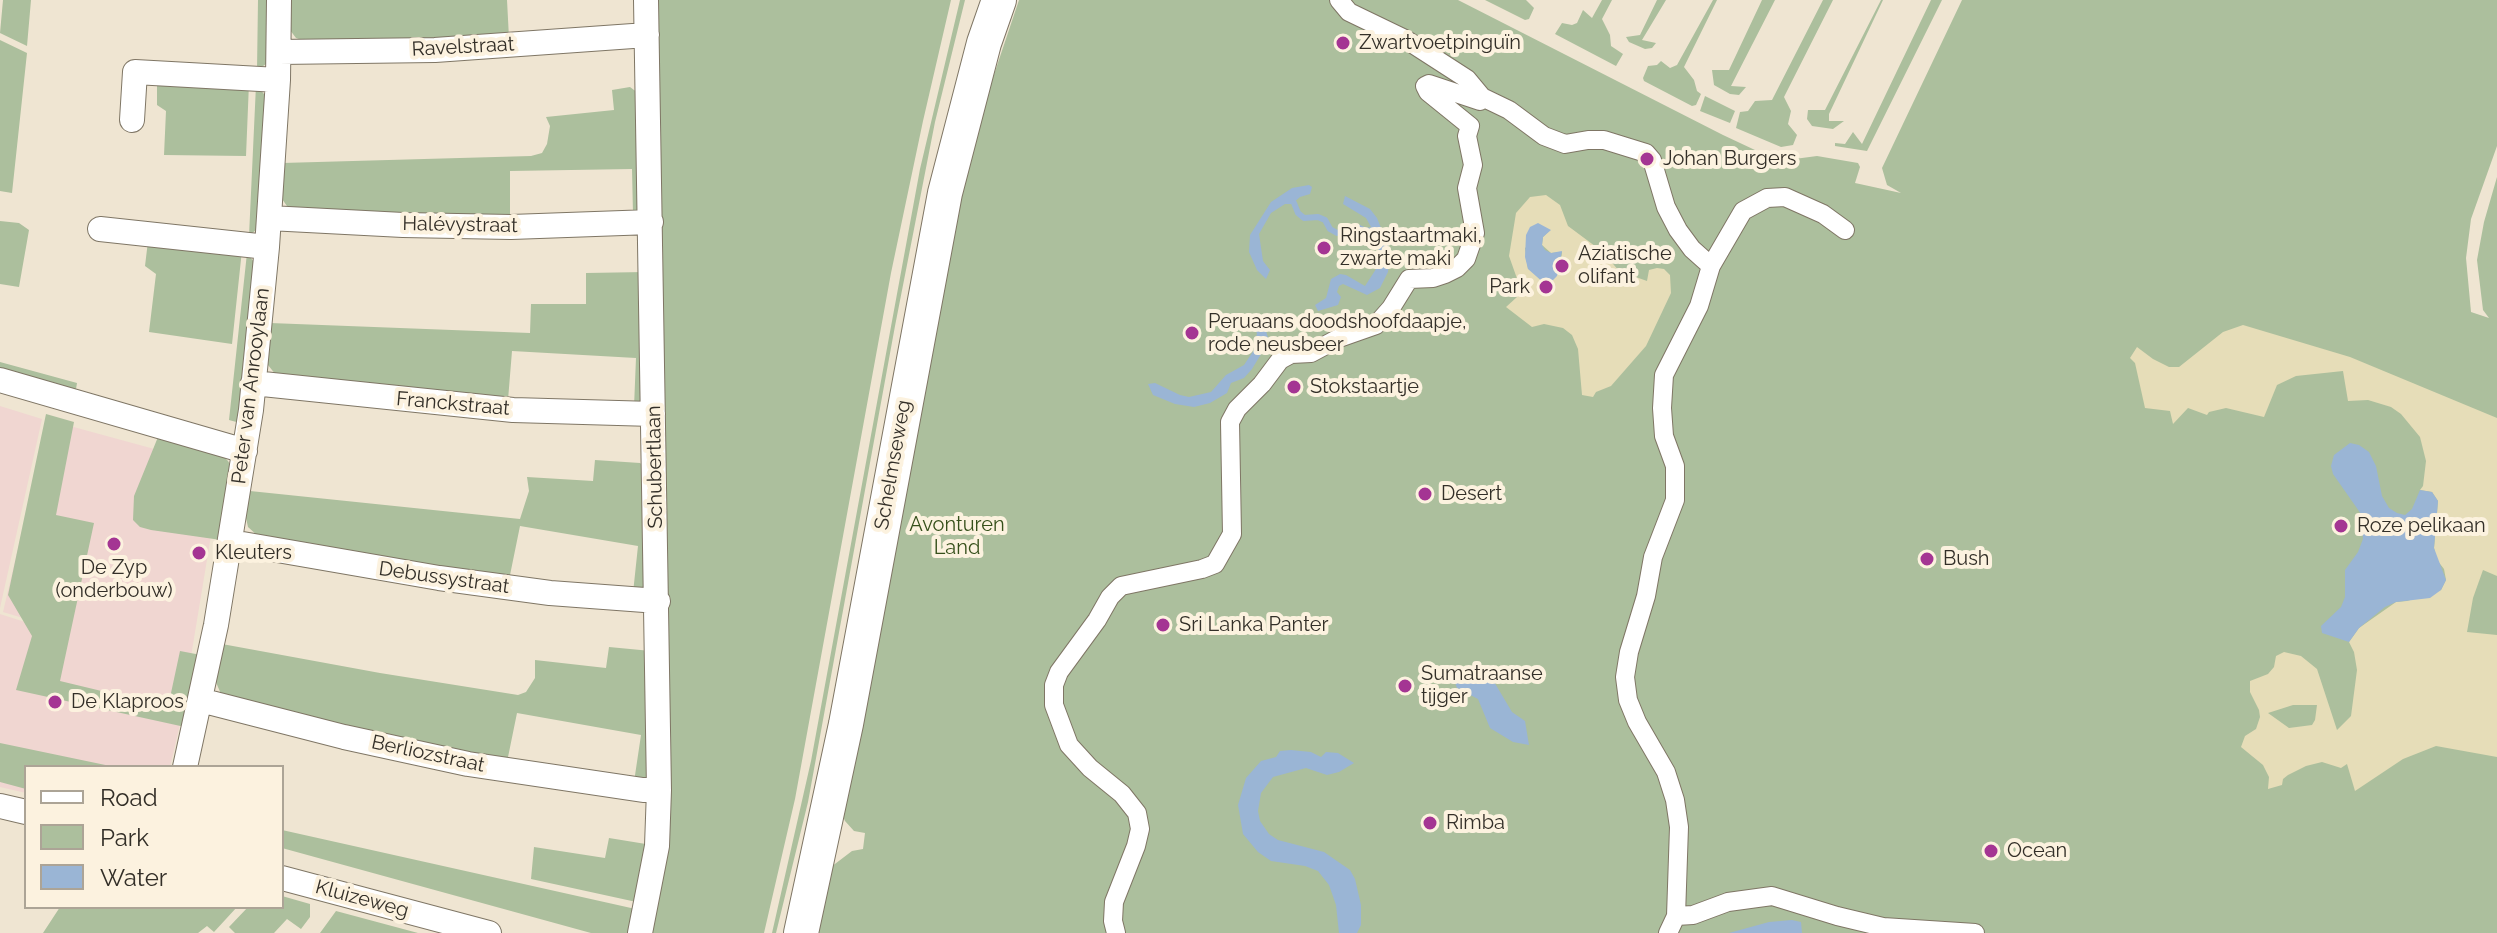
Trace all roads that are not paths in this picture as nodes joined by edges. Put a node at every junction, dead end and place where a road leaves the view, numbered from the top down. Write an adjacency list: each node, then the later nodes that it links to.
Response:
1 (279, 0): 6 (street, Peter van Anrooylaan)
2 (646, 0): 5 (street, Schubertlaan)
3 (999, 0): 31 (main road, Schelmseweg)
4 (1339, 0): 8 (street)
5 (647, 35): 6 (street, Ravelstraat); 11 (street, Schubertlaan)
6 (279, 52): 7 (street, Peter van Anrooylaan)
7 (278, 80): 9 (street); 10 (street, Peter van Anrooylaan)
8 (1482, 97): 15 (street); 32 (street)
9 (132, 120)
10 (269, 218): 11 (street, Halévystraat); 14 (street, Peter van Anrooylaan)
11 (651, 222): 18 (street, Schubertlaan)
12 (100, 229): 14 (street)
13 (1845, 230): 15 (street)
14 (267, 247): 17 (street, Peter van Anrooylaan)
15 (1711, 266): 28 (street)
16 (0, 380): 19 (street)
17 (253, 383): 18 (street, Franckstraat); 19 (street, Peter van Anrooylaan)
18 (653, 414): 21 (street, Schubertlaan)
19 (245, 451): 20 (street, Peter van Anrooylaan)
20 (231, 542): 21 (street, Debussystraat); 22 (street, Peter van Anrooylaan)
21 (658, 601): 24 (street, Schubertlaan)
22 (200, 700): 23 (street, Peter van Anrooylaan); 24 (street, Berliozstraat)
23 (185, 765)
24 (659, 790): 30 (street, Schubertlaan)
25 (0, 806): 26 (street)
26 (24, 812)
27 (284, 879): 29 (street, Kluizeweg)
28 (1672, 925): 33 (street)
29 (489, 933)
30 (640, 933)
31 (801, 933)
32 (1116, 933)
33 (1975, 933)

